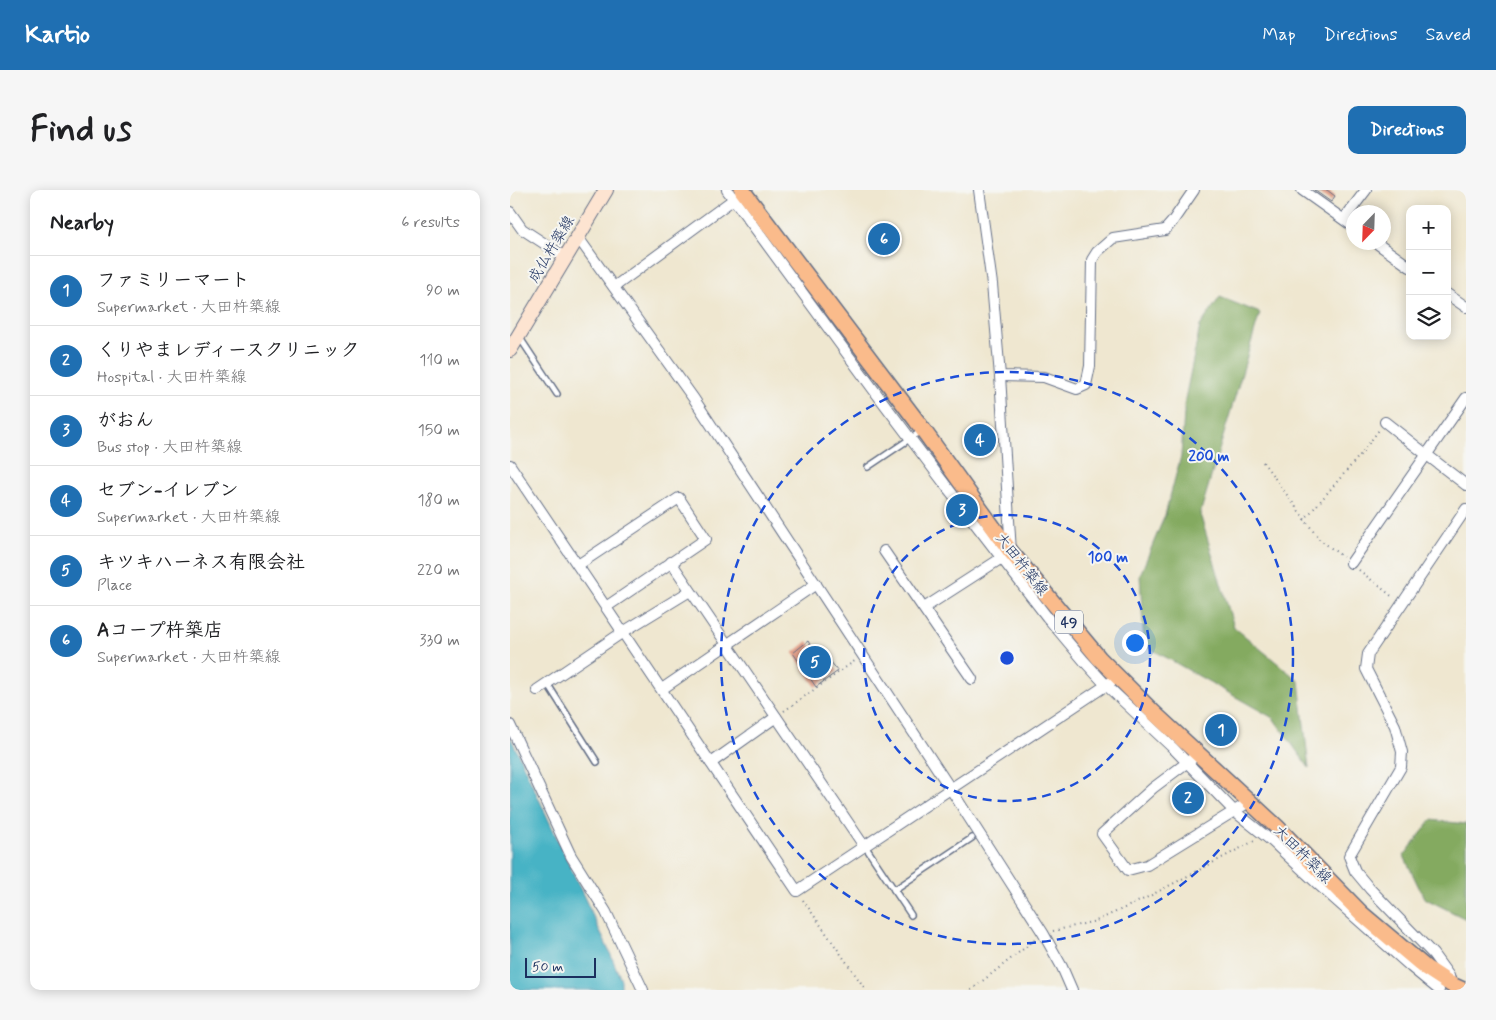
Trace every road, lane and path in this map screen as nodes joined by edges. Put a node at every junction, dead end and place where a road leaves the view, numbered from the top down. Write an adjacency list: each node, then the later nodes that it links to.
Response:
1 (606, 190): 10 (main road, 成仏杵築線)
2 (727, 190): 7 (street)
3 (979, 190): 19 (street)
4 (1194, 190): 19 (street)
5 (1302, 190): 9 (street)
6 (1366, 190): 9 (street)
7 (740, 194): 14 (street); 23 (main road, 大田杵築線 / 49)
8 (511, 215): 12 (street)
9 (1344, 220)
10 (577, 236): 12 (main road, 成仏杵築線); 14 (street)
11 (1386, 250): 13 (street)
12 (565, 257): 17 (main road, 成仏杵築線)
13 (1406, 264)
14 (614, 287): 36 (street)
15 (1448, 295): 16 (street)
16 (1466, 307)
17 (518, 336): 18 (main road, 成仏杵築線); 20 (lane)
18 (510, 350)
19 (1000, 376): 32 (street)
20 (557, 394)
21 (1466, 398): 24 (street)
22 (1385, 422): 24 (street); 30 (path)
23 (917, 434): 27 (lane); 32 (main road, 大田杵築線 / 49)
24 (1427, 456): 28 (street); 34 (street)
25 (1263, 462): 30 (path)
26 (510, 466): 35 (street)
27 (868, 467)
28 (1466, 484)
29 (1466, 510): 38 (street)
30 (1304, 520): 34 (path)
31 (884, 551): 40 (street)
32 (1006, 554): 40 (street); 45 (main road, 大田杵築線 / 49)
33 (671, 562): 35 (street); 37 (street); 39 (street)
34 (1351, 563): 38 (path)
35 (578, 565): 39 (street)
36 (816, 584): 42 (street); 43 (street)
37 (690, 591): 41 (street); 42 (street)
38 (1401, 605): 64 (street)
39 (606, 607): 41 (street)
40 (924, 608): 44 (street)
41 (623, 632): 46 (street); 47 (street)
42 (727, 644): 47 (street); 49 (street)
43 (863, 655): 49 (path); 54 (street)
44 (972, 679)
45 (1112, 681): 51 (main road, 大田杵築線 / 49); 54 (street)
46 (547, 683): 48 (street); 52 (lane)
47 (662, 689): 53 (street)
48 (537, 690)
49 (776, 717): 53 (street); 59 (street)
50 (510, 725): 65 (street)
51 (1193, 758): 55 (main road, 大田杵築線 / 49); 56 (street); 56 (street)
52 (597, 762)
53 (711, 763): 61 (street)
54 (950, 788): 59 (street); 63 (street)
55 (1249, 802): 56 (street); 64 (main road, 大田杵築線 / 49)
56 (1234, 811): 57 (street)
57 (1265, 835): 63 (path); 64 (street)
58 (972, 838): 60 (lane)
59 (864, 846): 60 (lane); 61 (street)
60 (894, 890): 62 (lane)
61 (797, 891): 66 (path)
62 (911, 915)
63 (1043, 933): 67 (path); 68 (street)
64 (1451, 988)
65 (643, 990)
66 (866, 990)
67 (971, 990)
68 (1072, 990)

